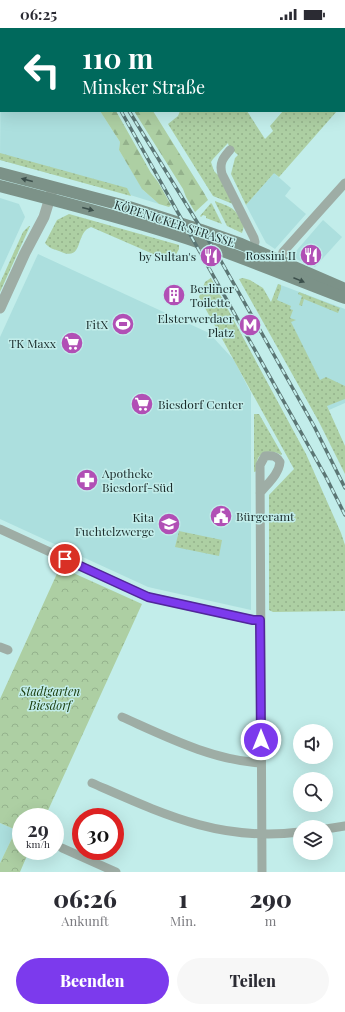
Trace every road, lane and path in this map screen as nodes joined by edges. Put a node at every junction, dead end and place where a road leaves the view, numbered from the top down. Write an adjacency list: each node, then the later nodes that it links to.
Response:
1 (230, 150): 7 (street)
2 (0, 172): 5 (main road, KÖPENICKER STRASSE, one-way to 2)
3 (345, 183): 8 (street)
4 (0, 186): 6 (main road, KÖPENICKER STRASSE)
5 (53, 186): 6 (street); 7 (main road, KÖPENICKER STRASSE)
6 (50, 199): 7 (main road, KÖPENICKER STRASSE, one-way to 7); 11 (street)
7 (250, 254): 8 (main road, KÖPENICKER STRASSE)
8 (278, 266): 9 (main road, KÖPENICKER STRASSE); 10 (main road, KÖPENICKER STRASSE, one-way to 10)
9 (345, 289)
10 (345, 298)
11 (0, 308)
12 (260, 492): 14 (street)
13 (0, 529): 14 (street)
14 (260, 620): 16 (street)
15 (122, 717): 16 (street)
16 (261, 763): 21 (street)
17 (92, 783): 21 (street)
18 (345, 826): 19 (street)
19 (333, 828)
20 (293, 832): 21 (street)
21 (262, 834): 24 (street)
22 (64, 849): 23 (street)
23 (116, 872)
24 (262, 872)

